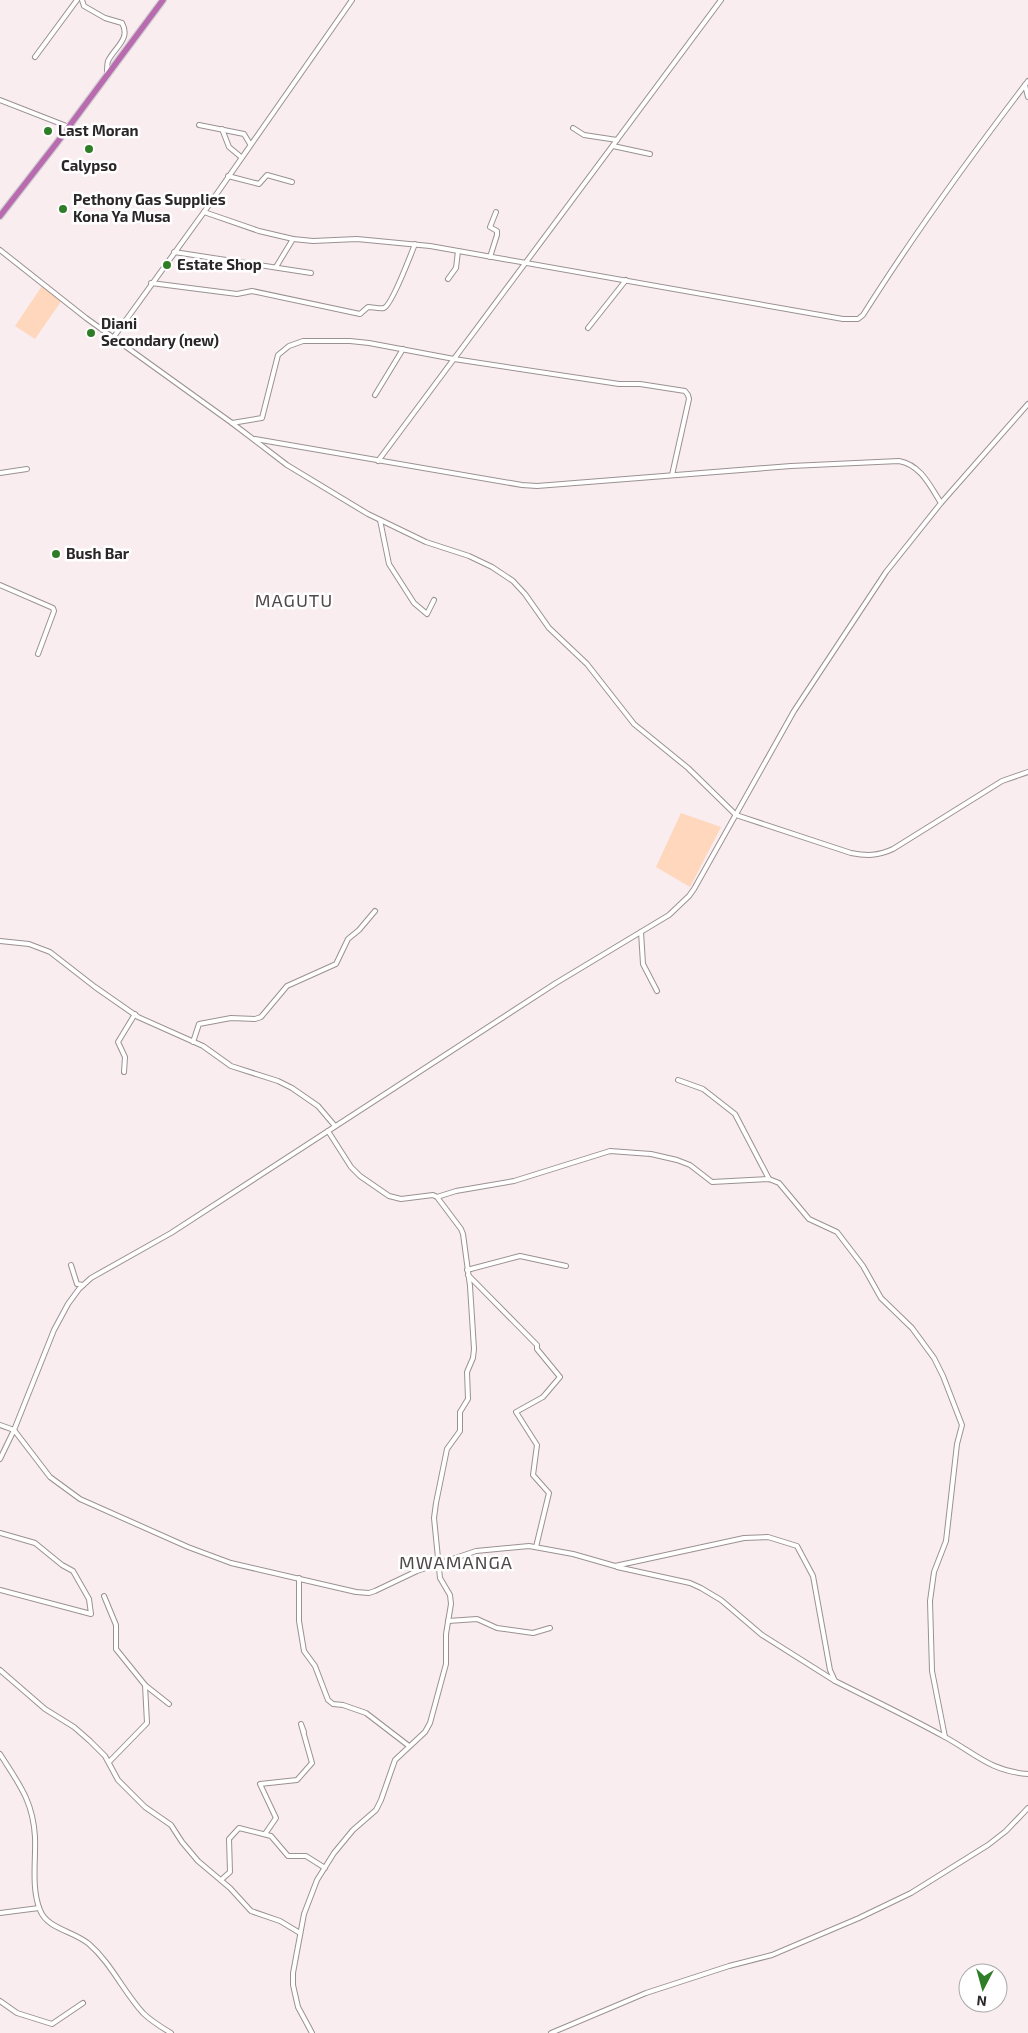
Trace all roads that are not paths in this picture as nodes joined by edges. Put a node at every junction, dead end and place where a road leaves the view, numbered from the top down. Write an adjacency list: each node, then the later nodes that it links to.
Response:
1 (77, 0): 6 (street)
2 (82, 0): 7 (street)
3 (163, 0): 7 (highway)
4 (352, 0): 17 (street)
5 (721, 0): 16 (street)
6 (35, 57)
7 (107, 75): 13 (highway)
8 (1028, 81): 9 (street)
9 (1024, 86): 10 (street); 36 (street)
10 (1028, 97)
11 (0, 100): 13 (street)
12 (199, 125): 15 (street)
13 (69, 127): 25 (highway)
14 (573, 128): 16 (street)
15 (222, 129): 17 (street); 20 (street)
16 (617, 140): 18 (street)
17 (250, 144): 20 (street)
18 (613, 146): 19 (street); 32 (street)
19 (650, 154)
20 (241, 157): 21 (street)
21 (228, 176): 22 (street); 23 (street)
22 (292, 182)
23 (204, 212): 26 (street); 30 (street)
24 (496, 212): 31 (street)
25 (0, 216)
26 (293, 239): 27 (street); 33 (street)
27 (415, 244): 29 (street); 37 (street)
28 (0, 250): 39 (street)
29 (458, 251): 31 (street); 35 (street)
30 (174, 252): 33 (street); 37 (street)
31 (490, 257): 32 (street)
32 (526, 262): 36 (street); 41 (street)
33 (276, 267): 34 (street)
34 (312, 273)
35 (448, 279)
36 (626, 280): 38 (street)
37 (152, 283): 39 (street)
38 (588, 328)
39 (113, 338): 44 (street)
40 (403, 349): 41 (street); 42 (street); 44 (street)
41 (454, 359): 46 (street); 49 (street)
42 (375, 395)
43 (1028, 404): 50 (street)
44 (232, 422): 45 (street)
45 (252, 438): 46 (street); 51 (street)
46 (378, 461): 49 (street)
47 (27, 469): 48 (street)
48 (0, 473)
49 (672, 475): 50 (street)
50 (941, 503): 56 (street)
51 (380, 520): 53 (street); 56 (street)
52 (0, 584): 54 (street)
53 (434, 600)
54 (38, 654)
55 (1028, 772): 56 (street)
56 (736, 815): 58 (street)
57 (375, 911): 62 (street)
58 (641, 932): 60 (street); 65 (street)
59 (0, 941): 61 (street)
60 (657, 991)
61 (134, 1014): 62 (street); 63 (street)
62 (193, 1042): 65 (street)
63 (124, 1072)
64 (678, 1080): 67 (street)
65 (335, 1126): 66 (street)
66 (328, 1131): 68 (street); 72 (street)
67 (769, 1179): 68 (street); 90 (street)
68 (437, 1197): 71 (street)
69 (71, 1265): 72 (street)
70 (566, 1266): 71 (street)
71 (468, 1272): 77 (street); 78 (street)
72 (84, 1285): 74 (street)
73 (0, 1425): 74 (street)
74 (14, 1430): 75 (street); 80 (street)
75 (0, 1459)
76 (0, 1533): 81 (street)
77 (536, 1547): 78 (street); 79 (street)
78 (439, 1564): 80 (street); 83 (street)
79 (615, 1566): 86 (street); 86 (street)
80 (299, 1578): 91 (street)
81 (0, 1590)
82 (104, 1596): 87 (street)
83 (448, 1621): 84 (street); 91 (street)
84 (550, 1628)
85 (0, 1670): 93 (street)
86 (835, 1681): 90 (street)
87 (145, 1685): 88 (street); 93 (street)
88 (169, 1704)
89 (304, 1732): 96 (street)
90 (946, 1737): 94 (street)
91 (409, 1746): 97 (street)
92 (0, 1754): 99 (street)
93 (109, 1762): 98 (street)
94 (1028, 1774)
95 (1028, 1808): 106 (street)
96 (265, 1834): 97 (street); 98 (street)
97 (325, 1868): 101 (street)
98 (220, 1880): 101 (street)
99 (39, 1908): 100 (street); 104 (street)
100 (0, 1913)
101 (300, 1933): 105 (street)
102 (0, 2001): 103 (street)
103 (83, 2003)
104 (171, 2033)
105 (312, 2033)
106 (551, 2033)

